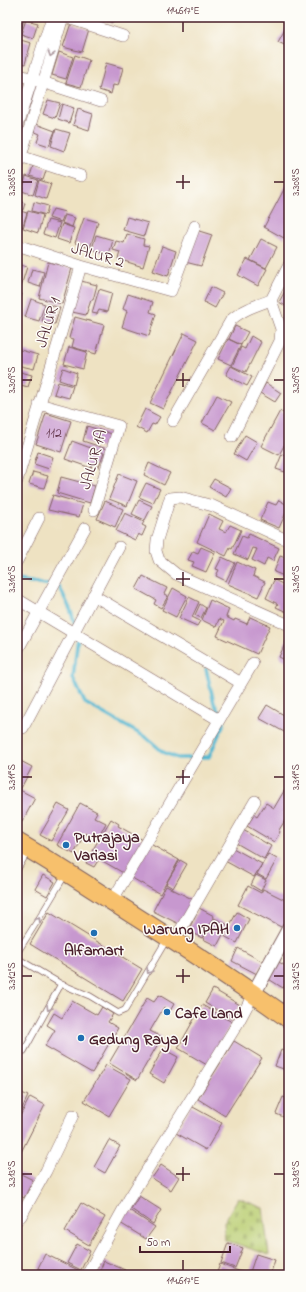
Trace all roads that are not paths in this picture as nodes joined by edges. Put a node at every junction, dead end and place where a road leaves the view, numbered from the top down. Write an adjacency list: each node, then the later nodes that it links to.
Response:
1 (52, 17): 5 (street)
2 (64, 17): 3 (street); 5 (street, one-way to 5)
3 (123, 36)
4 (17, 74): 5 (street)
5 (37, 81): 6 (street); 7 (street); 8 (street)
6 (101, 101)
7 (17, 126)
8 (19, 156): 9 (street); 10 (street)
9 (17, 169)
10 (81, 176)
11 (195, 226): 14 (street, JALUR 2)
12 (17, 246): 14 (street, JALUR 2)
13 (289, 265): 15 (street)
14 (81, 266): 16 (street, JALUR 1)
15 (271, 300): 17 (street); 18 (street)
16 (39, 404): 19 (street, JALUR 1); 20 (street, JALUR 1A)
17 (173, 421)
18 (232, 437)
19 (17, 480)
20 (94, 510)
21 (39, 518): 25 (street)
22 (85, 528): 28 (street)
23 (289, 541): 29 (street)
24 (119, 547): 26 (street)
25 (17, 561)
26 (93, 595): 30 (street); 33 (street)
27 (17, 598): 28 (street)
28 (39, 611): 30 (street); 31 (street)
29 (289, 625)
30 (74, 632): 34 (street); 35 (street)
31 (17, 651)
32 (253, 662): 33 (street)
33 (241, 683): 34 (street)
34 (219, 720): 40 (street)
35 (23, 728)
36 (255, 801): 42 (street)
37 (23, 846): 38 (lane); 39 (main road)
38 (17, 870)
39 (67, 872): 40 (main road); 43 (lane, one-way to 39)
40 (112, 901): 42 (main road)
41 (289, 929): 46 (street)
42 (171, 939): 45 (lane, one-way to 45); 46 (main road)
43 (17, 953)
44 (17, 958): 45 (lane)
45 (61, 984): 48 (lane, one-way to 48)
46 (254, 993): 47 (main road); 51 (street)
47 (289, 1019)
48 (17, 1048)
49 (72, 1115): 50 (street)
50 (17, 1220)
51 (87, 1275)

